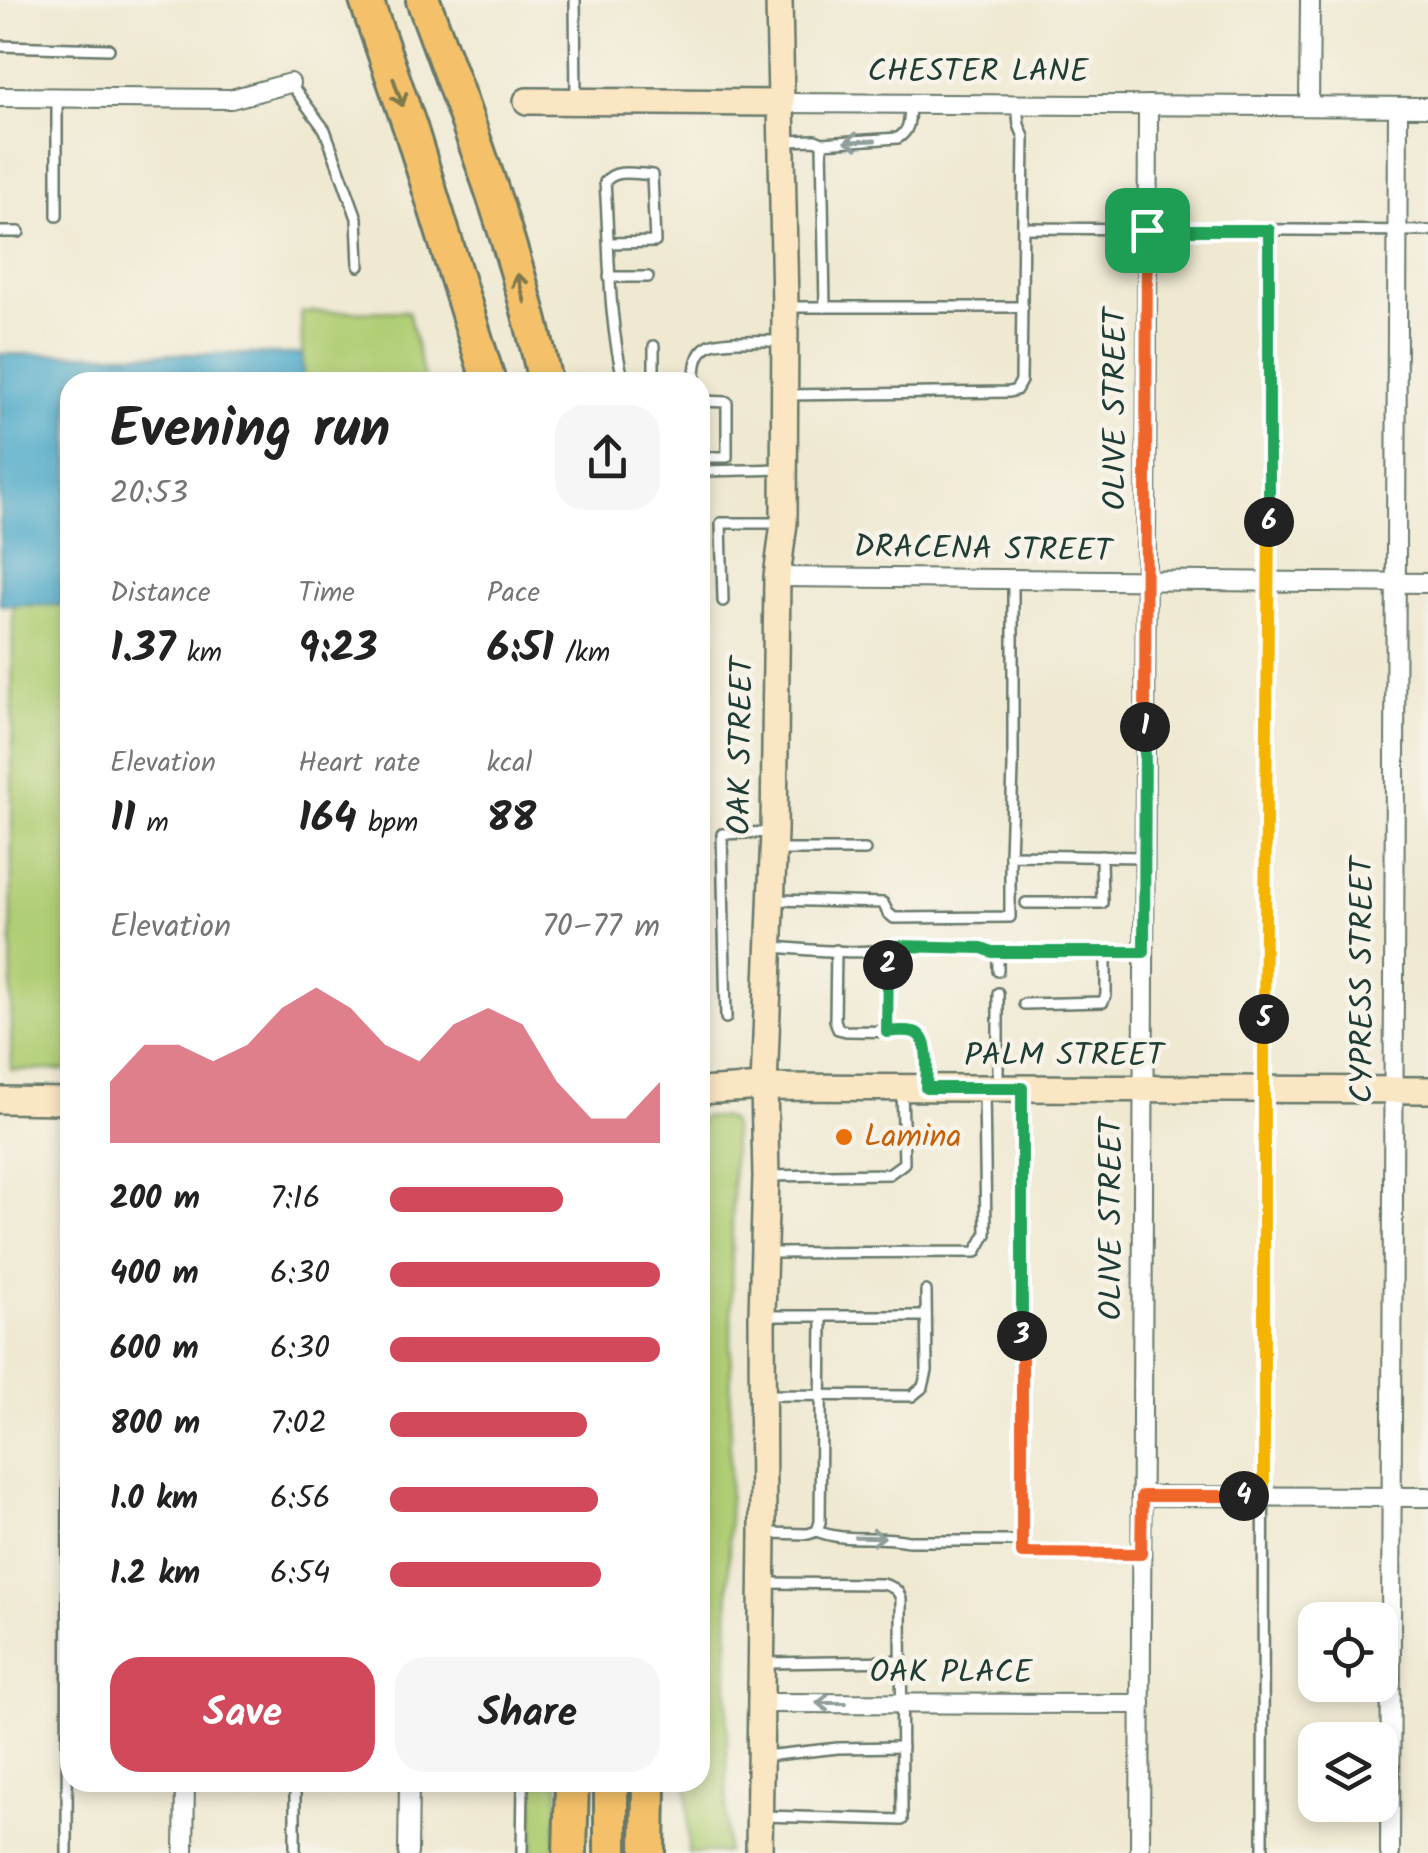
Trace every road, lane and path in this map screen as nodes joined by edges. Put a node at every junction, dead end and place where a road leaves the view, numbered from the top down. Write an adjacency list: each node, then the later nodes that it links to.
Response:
1 (366, 0): 41 (highway, one-way to 41)
2 (424, 0): 10 (highway)
3 (436, 0): 10 (highway)
4 (575, 0): 14 (lane)
5 (779, 0): 15 (main road, OAK STREET)
6 (1310, 0): 19 (street)
7 (0, 46): 8 (lane)
8 (110, 49)
9 (290, 83): 12 (street); 33 (lane)
10 (458, 96): 42 (highway, one-way to 10)
11 (0, 98): 12 (street)
12 (57, 98): 24 (lane)
13 (527, 102): 14 (main road, CHESTER LANE)
14 (576, 102): 15 (main road, CHESTER LANE)
15 (780, 104): 16 (street, CHESTER LANE); 22 (main road, OAK STREET)
16 (910, 104): 17 (street, CHESTER LANE); 23 (lane, one-way to 23)
17 (1017, 104): 18 (street, CHESTER LANE); 25 (lane)
18 (1148, 105): 19 (street, CHESTER LANE); 26 (street, OLIVE STREET)
19 (1309, 106): 20 (street, CHESTER LANE)
20 (1398, 107): 21 (street, CHESTER LANE); 28 (street, CYPRESS STREET)
21 (1428, 108)
22 (783, 141): 23 (lane); 36 (main road, OAK STREET)
23 (822, 142): 37 (lane)
24 (57, 216)
25 (1024, 228): 26 (lane); 38 (lane)
26 (1147, 230): 27 (lane); 54 (street, OLIVE STREET)
27 (1269, 230): 28 (lane); 55 (lane)
28 (1397, 231): 29 (lane); 56 (street, CYPRESS STREET)
29 (1428, 231)
30 (0, 232): 31 (lane)
31 (19, 232)
32 (610, 243): 32 (lane); 34 (lane)
33 (359, 266)
34 (609, 277): 35 (lane); 43 (lane)
35 (648, 277)
36 (785, 307): 37 (lane); 39 (main road, OAK STREET)
37 (825, 307): 38 (lane)
38 (1022, 307): 46 (lane)
39 (784, 341): 45 (lane); 46 (main road, OAK STREET)
40 (654, 346): 44 (lane)
41 (486, 372)
42 (542, 372)
43 (621, 372)
44 (654, 372)
45 (695, 372)
46 (784, 395): 49 (main road, OAK STREET)
47 (710, 402): 48 (lane)
48 (710, 457)
49 (784, 468): 50 (lane); 51 (main road, OAK STREET)
50 (710, 471)
51 (784, 522): 52 (main road, OAK STREET); 58 (lane)
52 (778, 578): 53 (street, DRACENA STREET); 59 (main road, OAK STREET)
53 (1013, 581): 54 (street, DRACENA STREET); 61 (lane)
54 (1146, 581): 55 (street, DRACENA STREET); 63 (street, OLIVE STREET)
55 (1268, 582): 56 (street, DRACENA STREET); 81 (lane)
56 (1396, 582): 57 (street, DRACENA STREET); 82 (street, CYPRESS STREET)
57 (1428, 582)
58 (722, 601)
59 (773, 841): 60 (lane); 64 (main road, OAK STREET); 75 (lane)
60 (865, 850)
61 (1010, 855): 62 (lane); 64 (lane)
62 (1101, 856): 63 (lane); 65 (lane)
63 (1144, 856): 71 (street, OLIVE STREET)
64 (771, 900): 66 (main road, OAK STREET)
65 (1026, 903)
66 (770, 947): 67 (lane); 77 (main road, OAK STREET)
67 (836, 950): 68 (lane); 76 (lane)
68 (888, 950): 69 (lane); 76 (lane)
69 (998, 952): 70 (lane); 72 (lane)
70 (1106, 952): 71 (lane); 74 (lane)
71 (1144, 952): 80 (street, OLIVE STREET)
72 (998, 971)
73 (998, 992): 79 (lane)
74 (1024, 1004)
75 (726, 1018)
76 (887, 1032): 78 (lane)
77 (764, 1088): 78 (main road, PALM STREET); 84 (main road, PALM STREET); 87 (main road, OAK STREET)
78 (914, 1088): 79 (main road, PALM STREET); 87 (lane)
79 (1001, 1088): 80 (main road, PALM STREET); 88 (lane); 101 (lane)
80 (1143, 1089): 81 (main road, PALM STREET); 95 (street, OLIVE STREET)
81 (1264, 1089): 82 (main road, PALM STREET); 96 (lane)
82 (1393, 1090): 83 (main road, PALM STREET); 97 (street, CYPRESS STREET)
83 (1428, 1090)
84 (710, 1091)
85 (0, 1100): 86 (main road)
86 (60, 1101)
87 (766, 1176): 88 (main road, OAK STREET)
88 (765, 1253): 90 (main road, OAK STREET)
89 (926, 1291): 92 (lane)
90 (762, 1316): 91 (lane); 93 (main road, OAK STREET)
91 (822, 1316): 92 (lane); 94 (lane)
92 (926, 1316): 94 (lane)
93 (762, 1395): 94 (lane); 100 (main road, OAK STREET)
94 (822, 1396): 99 (lane)
95 (1142, 1496): 96 (street); 102 (street, OLIVE STREET)
96 (1264, 1496): 97 (street); 130 (lane)
97 (1392, 1497): 98 (street); 131 (street, CYPRESS STREET)
98 (1428, 1497)
99 (817, 1531): 100 (lane); 101 (lane, one-way to 101)
100 (764, 1533): 103 (main road, OAK STREET)
101 (1022, 1541): 102 (lane)
102 (1141, 1554): 108 (street, OLIVE STREET)
103 (762, 1583): 104 (lane); 105 (main road, OAK STREET)
104 (902, 1661): 105 (lane); 107 (lane)
105 (762, 1663): 106 (main road, OAK STREET)
106 (760, 1703): 107 (street, OAK PLACE, one-way to 106); 110 (main road, OAK STREET)
107 (902, 1703): 108 (street, OAK PLACE); 109 (lane)
108 (1140, 1704): 129 (street, OLIVE STREET)
109 (902, 1746): 110 (lane); 119 (lane)
110 (760, 1756): 119 (main road, OAK STREET)
111 (67, 1792): 120 (lane)
112 (184, 1792): 121 (street)
113 (296, 1792): 122 (lane)
114 (409, 1792): 123 (street)
115 (523, 1792): 124 (lane)
116 (572, 1792): 125 (highway)
117 (611, 1792): 126 (highway)
118 (649, 1792): 127 (highway)
119 (760, 1816): 128 (main road, OAK STREET)
120 (67, 1853)
121 (184, 1853)
122 (295, 1853)
123 (408, 1853)
124 (522, 1853)
125 (570, 1853)
126 (611, 1853)
127 (648, 1853)
128 (760, 1853)
129 (1140, 1853)
130 (1264, 1853)
131 (1390, 1853)

